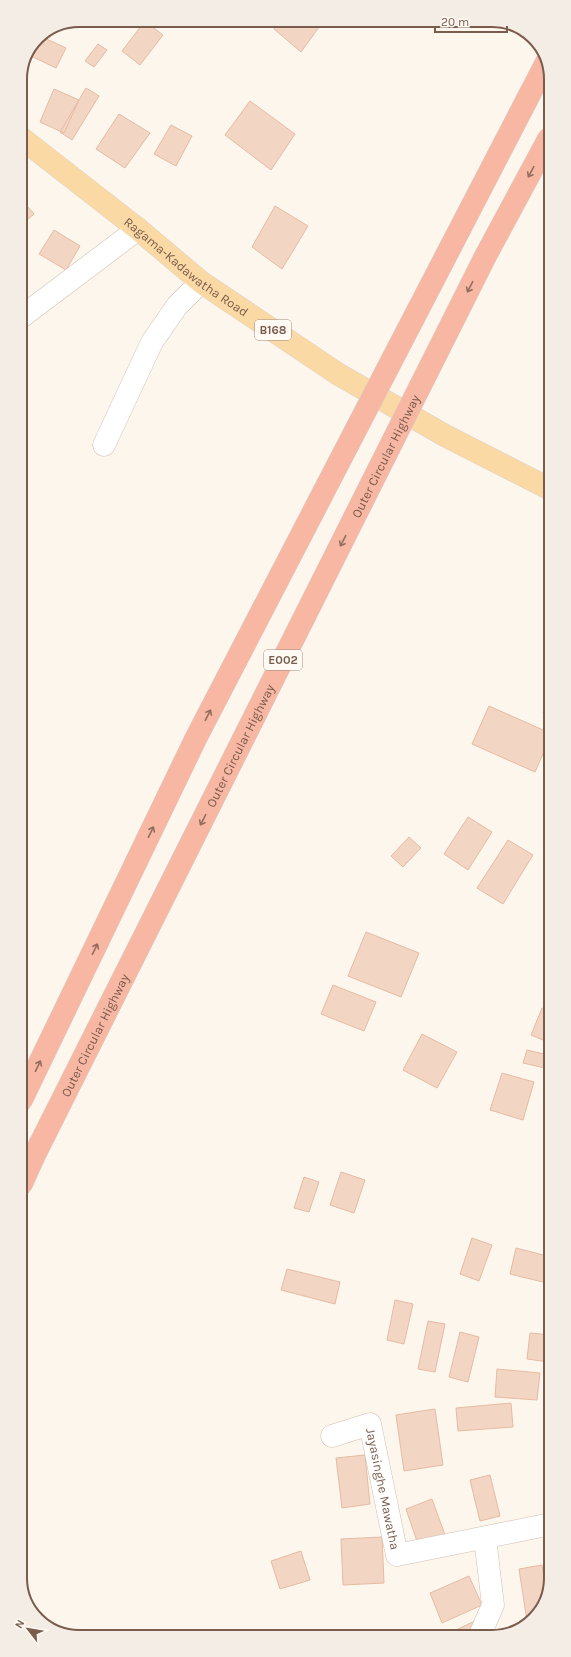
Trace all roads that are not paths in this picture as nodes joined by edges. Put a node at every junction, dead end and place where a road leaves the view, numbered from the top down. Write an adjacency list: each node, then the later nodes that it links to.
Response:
1 (543, 69): 9 (highway, one-way to 1, bridge)
2 (27, 142): 4 (main road, Ragama-Kadawatha Road / B168)
3 (544, 147): 10 (highway, Outer Circular Highway / E002, one-way to 10, bridge)
4 (138, 229): 5 (main road, Ragama-Kadawatha Road / B168); 6 (street)
5 (201, 282): 7 (street); 8 (main road, Ragama-Kadawatha Road / B168)
6 (27, 313)
7 (104, 445)
8 (544, 486)
9 (27, 1089)
10 (27, 1173)
11 (332, 1436): 13 (street, Jayasinghe Mawatha)
12 (544, 1525): 13 (street, Jayasinghe Mawatha)
13 (485, 1538): 14 (street)
14 (482, 1630)

